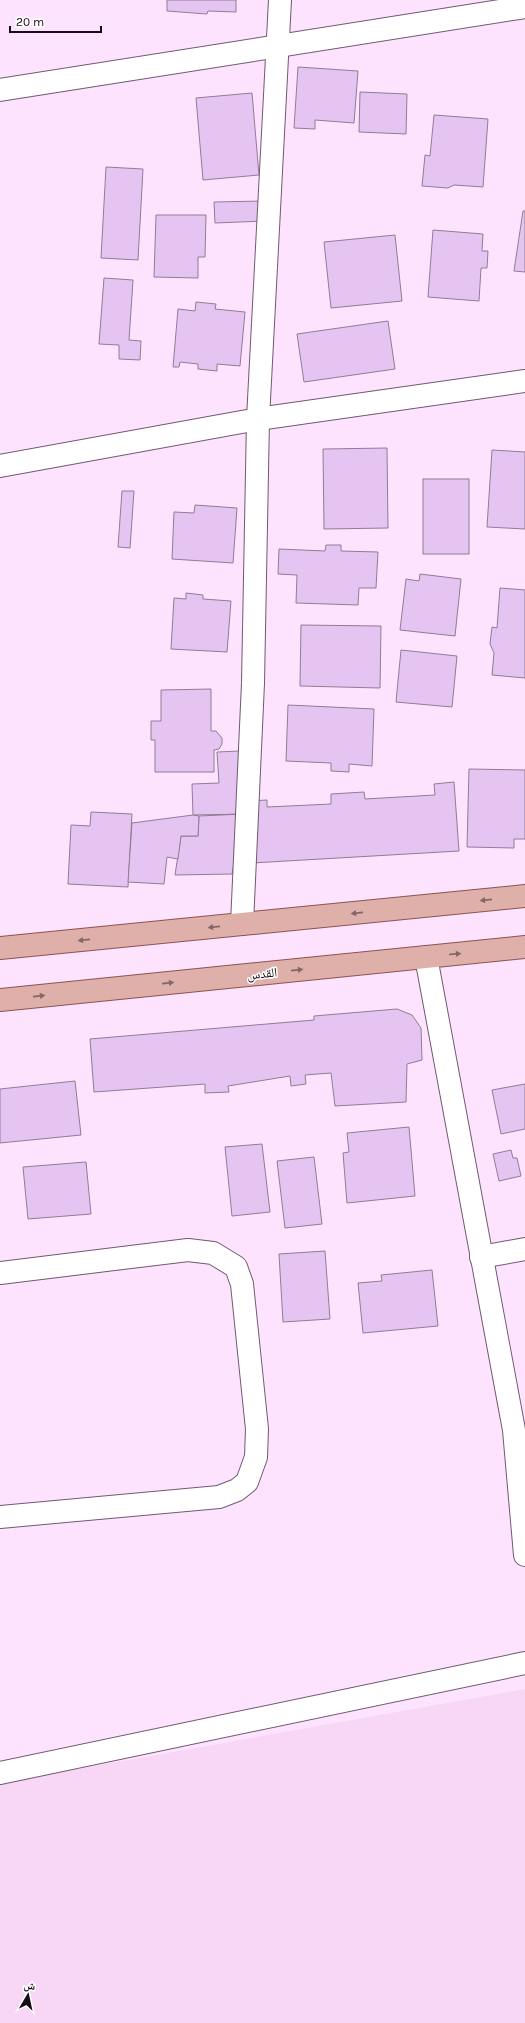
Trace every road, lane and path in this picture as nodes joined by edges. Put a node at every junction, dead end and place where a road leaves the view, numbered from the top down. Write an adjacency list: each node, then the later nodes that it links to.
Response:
1 (280, 0): 3 (street)
2 (525, 7): 3 (street)
3 (278, 46): 4 (street); 6 (street)
4 (0, 90)
5 (525, 381): 6 (street)
6 (258, 419): 7 (street); 9 (street)
7 (0, 466)
8 (525, 896): 9 (main road, one-way to 9)
9 (242, 924): 11 (main road, one-way to 11)
10 (525, 947): 12 (main road, القدس, one-way to 10)
11 (0, 948)
12 (426, 957): 13 (main road, القدس, one-way to 12); 15 (street)
13 (0, 1000)
14 (525, 1249): 15 (street)
15 (481, 1257): 17 (street)
16 (0, 1272): 18 (street)
17 (519, 1429): 19 (street)
18 (0, 1517)
19 (525, 1554)
20 (525, 1663): 21 (street)
21 (0, 1773)

